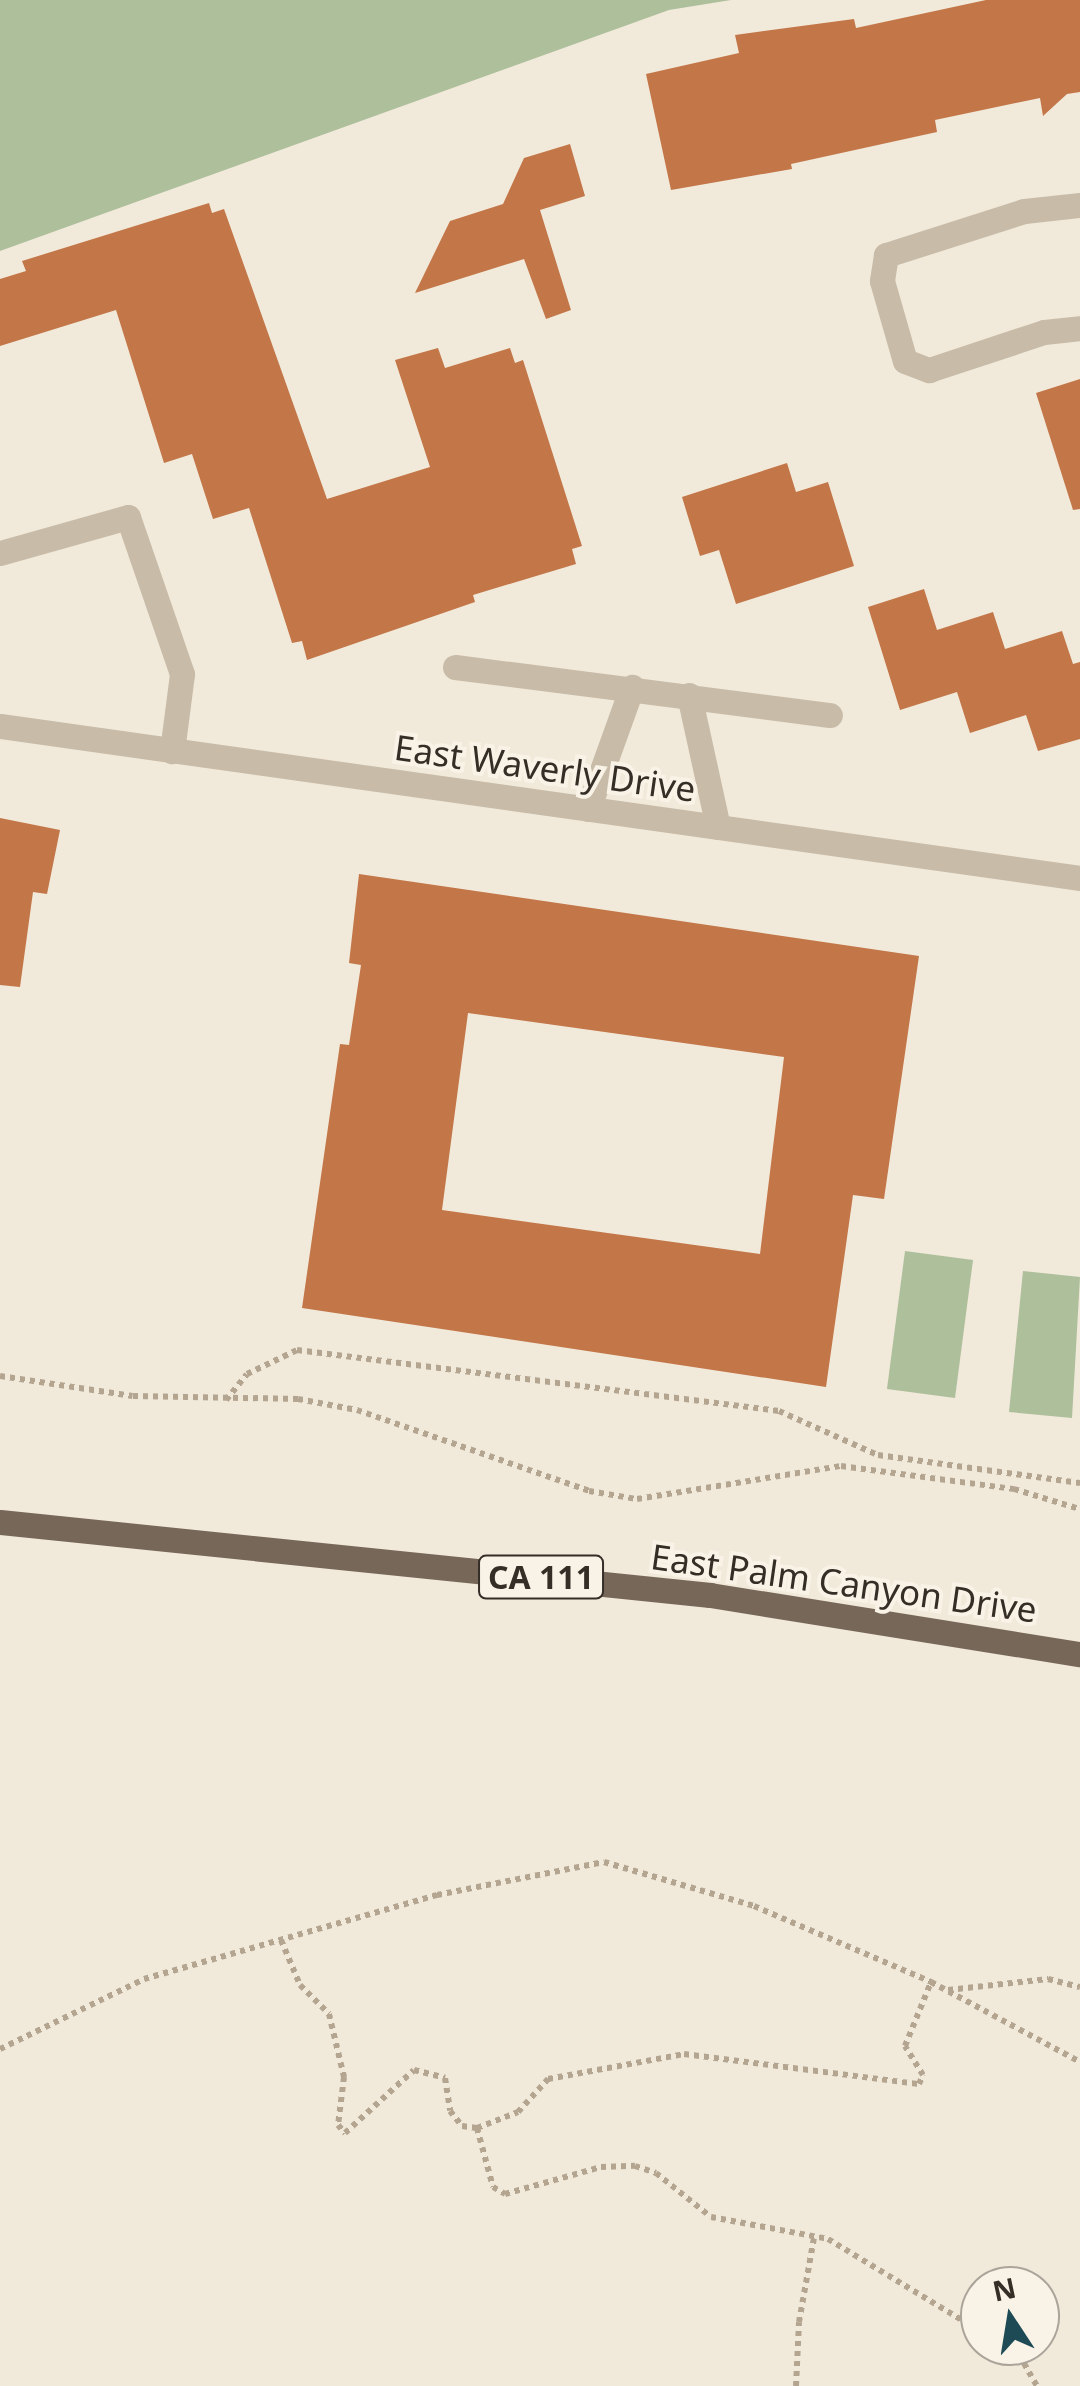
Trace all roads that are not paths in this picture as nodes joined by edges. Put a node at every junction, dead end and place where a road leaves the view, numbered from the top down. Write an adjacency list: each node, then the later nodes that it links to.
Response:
1 (1080, 205): 2 (street)
2 (1080, 328)
3 (0, 553): 9 (street)
4 (455, 667): 5 (street)
5 (632, 688): 6 (street); 10 (street)
6 (689, 696): 7 (street); 11 (street)
7 (830, 716)
8 (0, 726): 9 (street, East Waverly Drive)
9 (172, 750): 10 (street, East Waverly Drive)
10 (588, 809): 11 (street, East Waverly Drive)
11 (718, 827): 12 (street, East Waverly Drive)
12 (1080, 878)
13 (0, 1522): 14 (main road, East Palm Canyon Drive / CA 111)
14 (1080, 1654)

